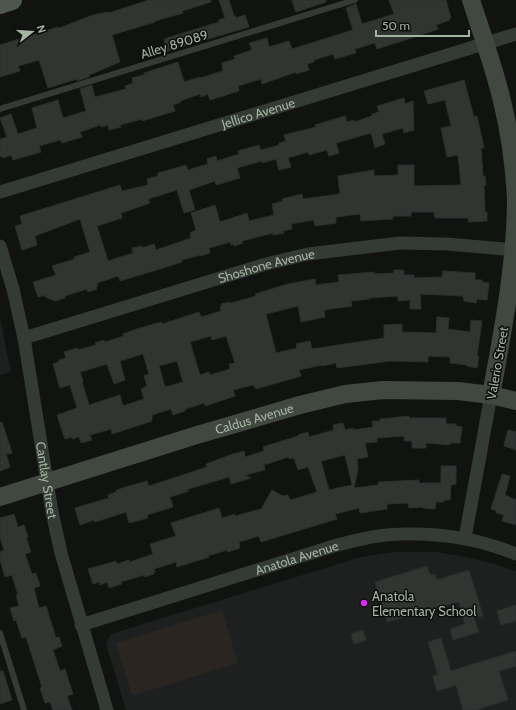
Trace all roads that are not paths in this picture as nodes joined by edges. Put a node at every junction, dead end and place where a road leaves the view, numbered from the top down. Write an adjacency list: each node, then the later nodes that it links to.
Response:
1 (12, 0): 4 (main road)
2 (355, 0): 7 (lane, Alley 89089)
3 (471, 0): 6 (street, Valerio Street)
4 (0, 4)
5 (516, 34): 6 (street, Jellico Avenue)
6 (484, 43): 8 (street, Jellico Avenue); 10 (street, Valerio Street)
7 (0, 109)
8 (0, 192)
9 (0, 246): 11 (street, Cantlay Street)
10 (515, 250): 11 (street, Shoshone Avenue); 12 (street, Valerio Street)
11 (24, 338): 14 (street, Cantlay Street)
12 (491, 395): 13 (street, Caldus Avenue); 14 (street, Caldus Avenue); 16 (street, Valerio Street)
13 (516, 401)
14 (48, 482): 15 (street, Caldus Avenue); 18 (street, Cantlay Street)
15 (0, 497)
16 (465, 538): 17 (street, Anatola Avenue); 18 (street, Anatola Avenue)
17 (516, 554)
18 (81, 625): 21 (street, Cantlay Street)
19 (0, 632): 20 (lane)
20 (24, 710)
21 (107, 710)

